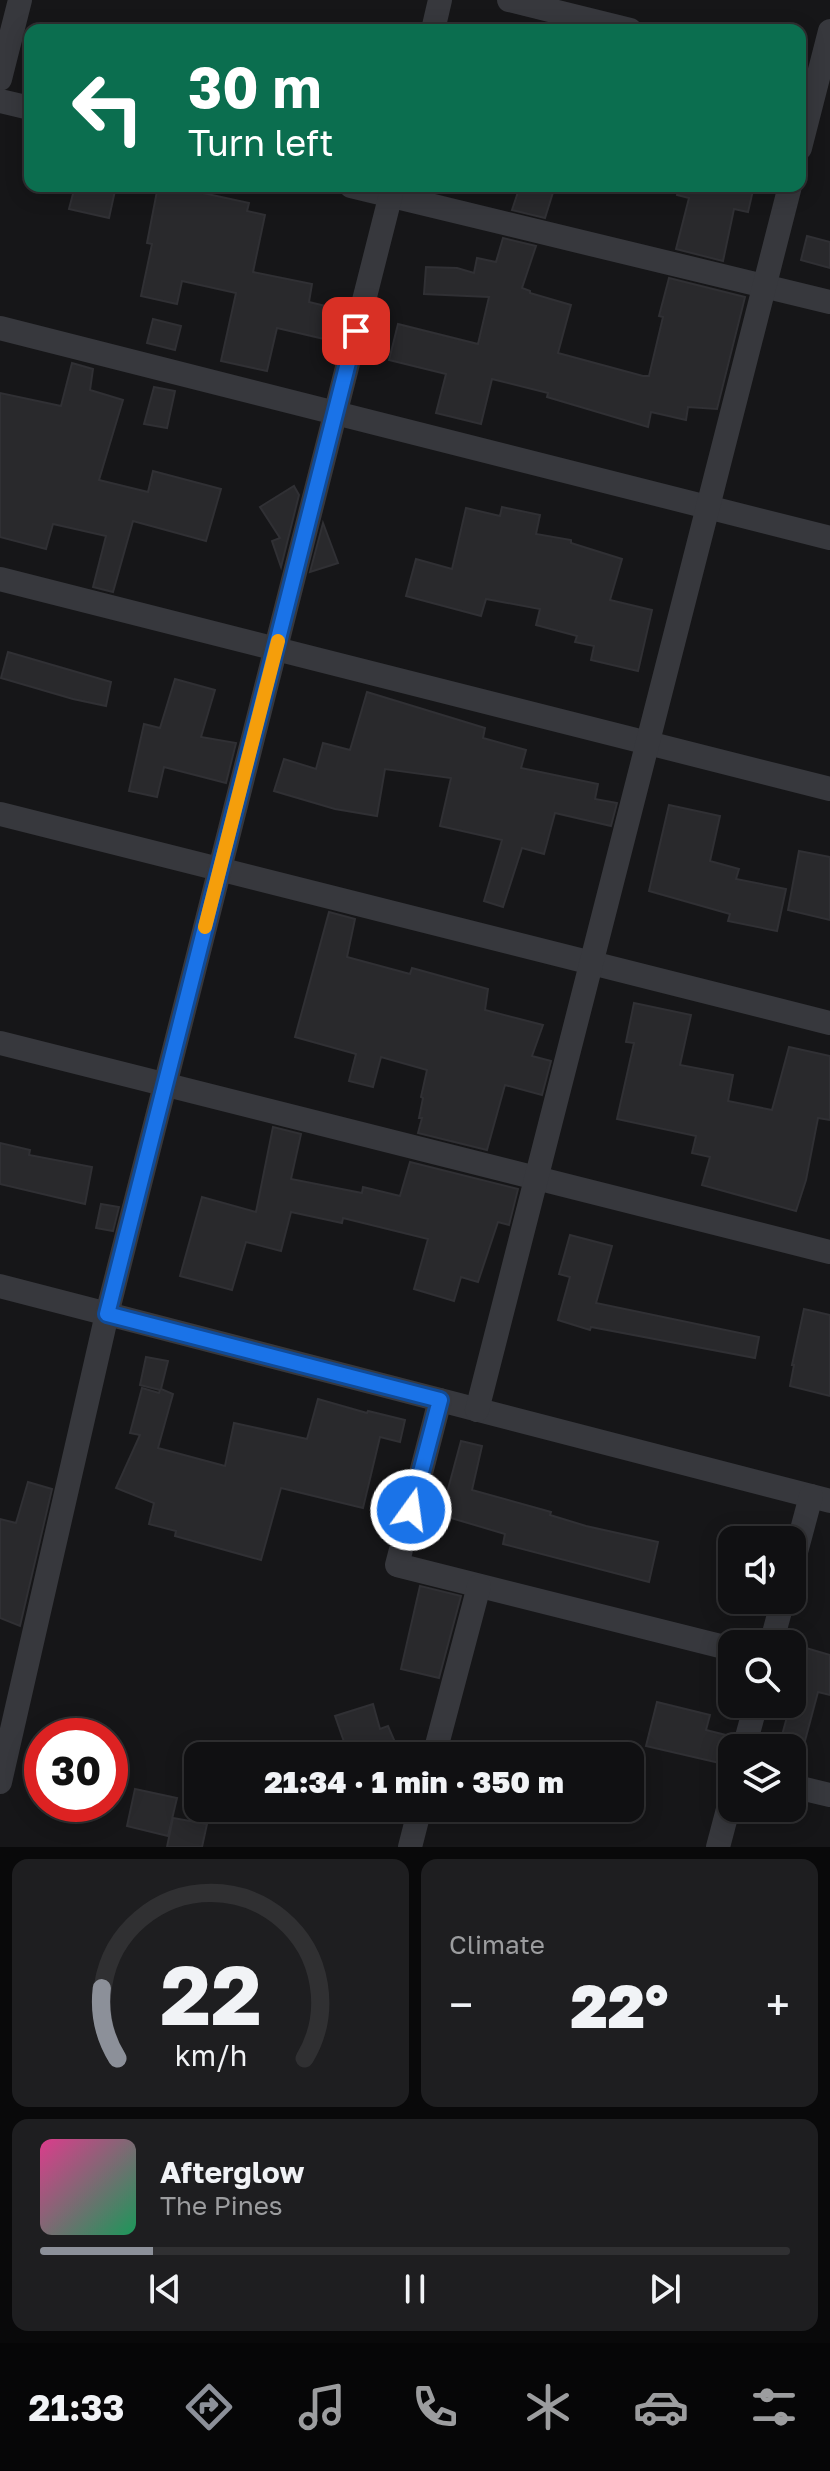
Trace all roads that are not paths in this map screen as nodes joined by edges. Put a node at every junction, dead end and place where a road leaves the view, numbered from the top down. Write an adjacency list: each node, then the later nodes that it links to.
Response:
1 (20, 0): 6 (street)
2 (440, 0): 4 (street)
3 (509, 0): 5 (street)
4 (434, 24)
5 (606, 24)
6 (6, 31): 9 (street)
7 (830, 31): 8 (street)
8 (816, 76): 12 (street)
9 (0, 79)
10 (0, 101): 11 (street)
11 (24, 107)
12 (806, 121)
13 (392, 192): 19 (street)
14 (396, 192): 16 (street)
15 (788, 192): 16 (street)
16 (765, 286): 17 (street); 20 (street)
17 (830, 302)
18 (0, 328): 19 (street)
19 (336, 413): 20 (street); 23 (street)
20 (708, 507): 21 (street); 24 (street)
21 (830, 538)
22 (0, 579): 23 (street)
23 (276, 649): 24 (street); 27 (street)
24 (648, 743): 25 (street); 28 (street)
25 (830, 789)
26 (0, 814): 27 (street)
27 (220, 869): 28 (street); 31 (street)
28 (591, 963): 29 (street); 32 (street)
29 (830, 1023)
30 (0, 1043): 31 (street)
31 (165, 1084): 32 (street); 35 (street)
32 (536, 1178): 33 (street); 37 (street)
33 (830, 1252)
34 (0, 1286): 35 (street)
35 (107, 1314): 36 (street); 43 (street)
36 (440, 1400): 37 (street); 40 (street)
37 (477, 1410): 38 (street)
38 (820, 1499): 39 (street)
39 (806, 1533)
40 (479, 1586): 41 (street); 42 (street)
41 (718, 1646)
42 (438, 1742)
43 (0, 1782)
44 (806, 1789): 45 (street)
45 (830, 1795)
46 (416, 1822): 48 (street)
47 (725, 1822): 49 (street)
48 (410, 1847)
49 (718, 1847)

